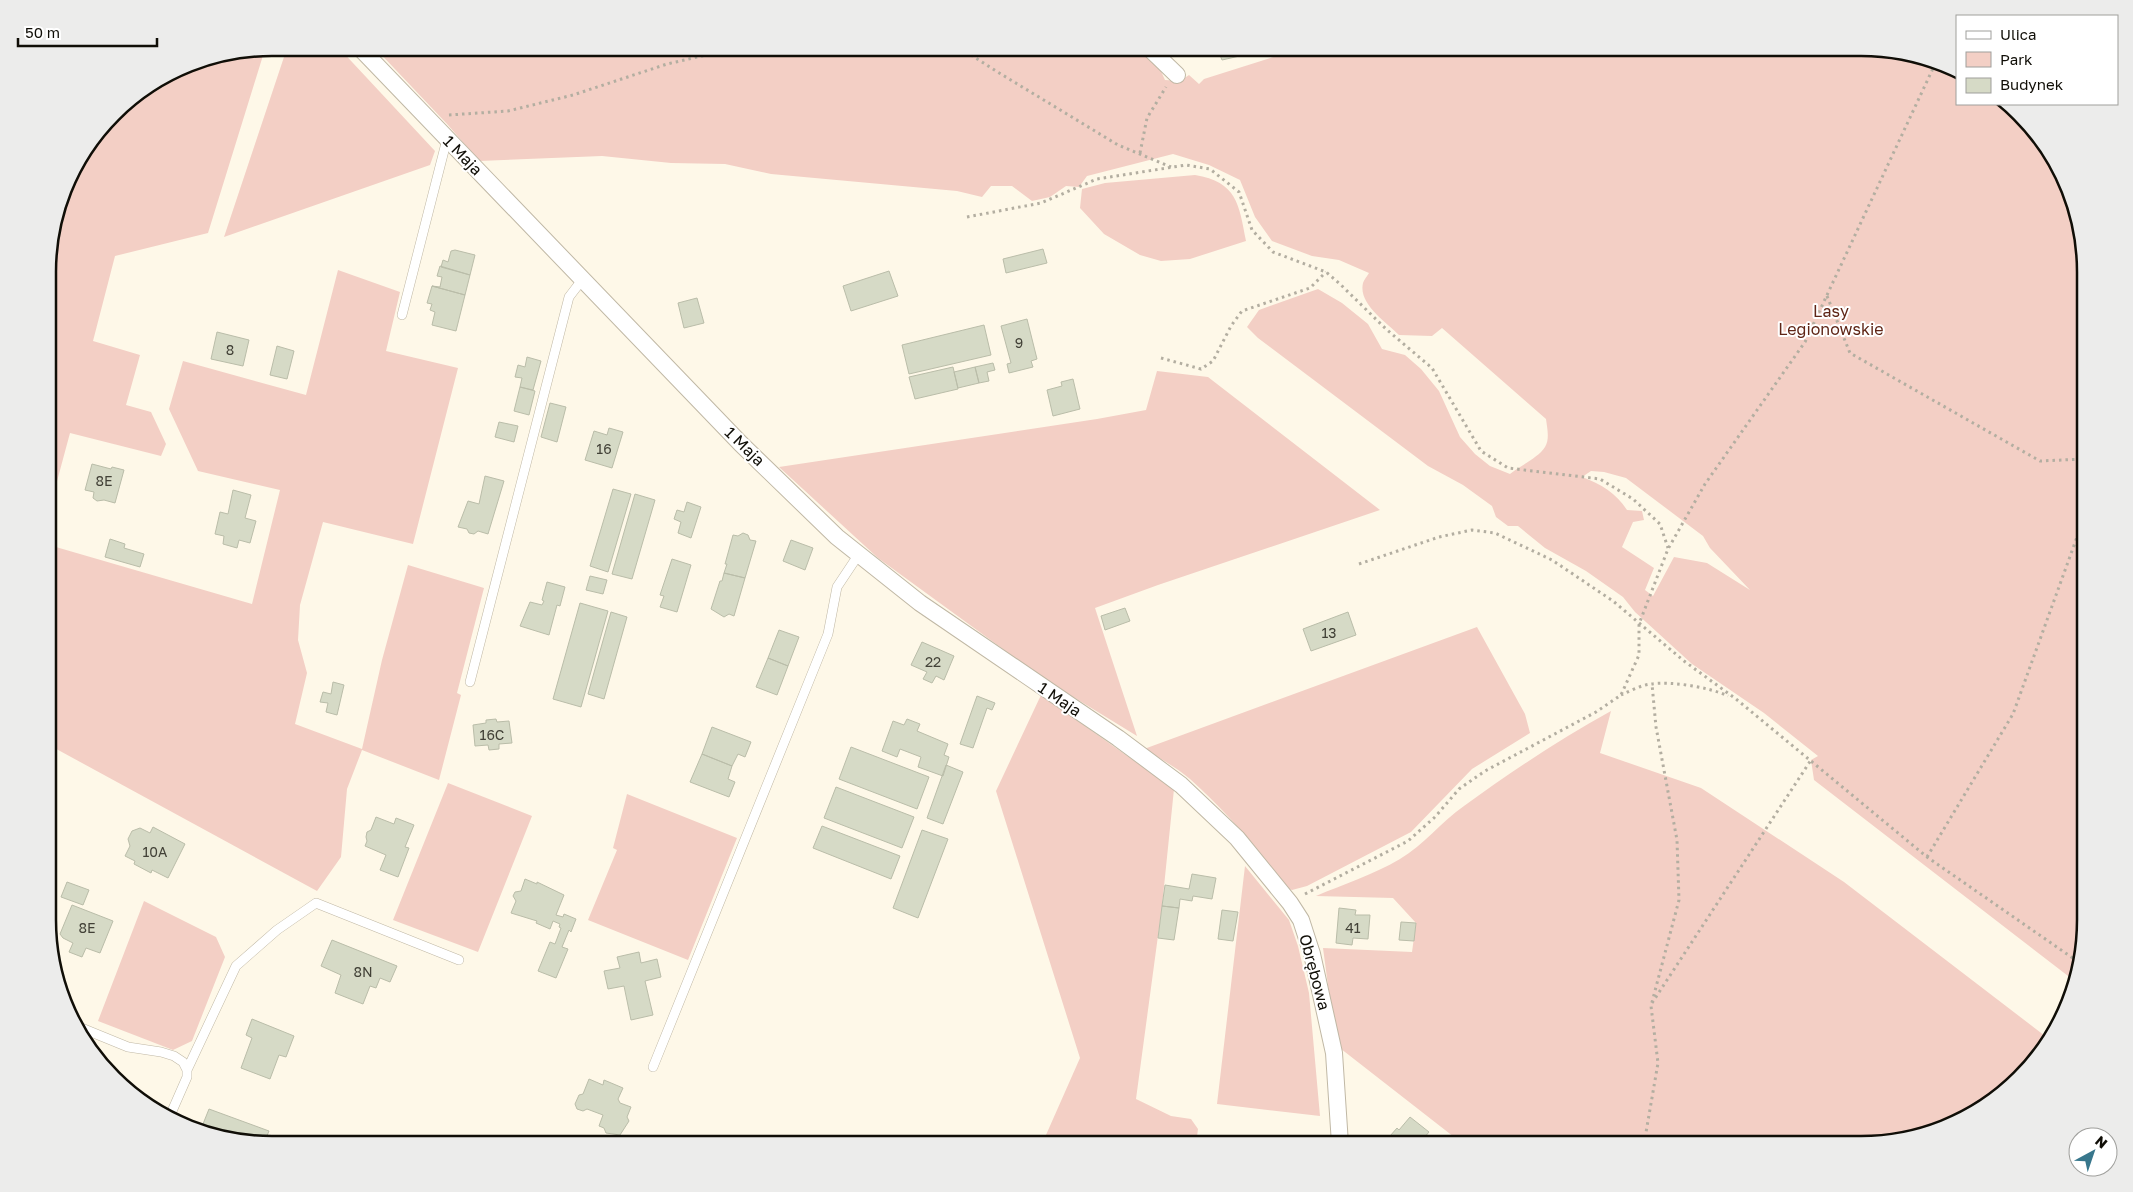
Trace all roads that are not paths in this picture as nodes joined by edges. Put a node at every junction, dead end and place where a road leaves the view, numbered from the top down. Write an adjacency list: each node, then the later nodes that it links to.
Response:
1 (368, 56): 4 (street, 1 Maja)
2 (1158, 56): 3 (street)
3 (1177, 75)
4 (447, 139): 5 (street, 1 Maja); 6 (lane)
5 (582, 280): 7 (street, 1 Maja); 8 (lane)
6 (402, 315)
7 (858, 554): 9 (street, 1 Maja); 12 (lane)
8 (470, 682)
9 (1182, 785): 15 (street, Obrębowa)
10 (459, 960): 13 (lane)
11 (86, 1030): 13 (lane)
12 (653, 1067)
13 (187, 1070): 14 (lane)
14 (172, 1111)
15 (1339, 1136)

